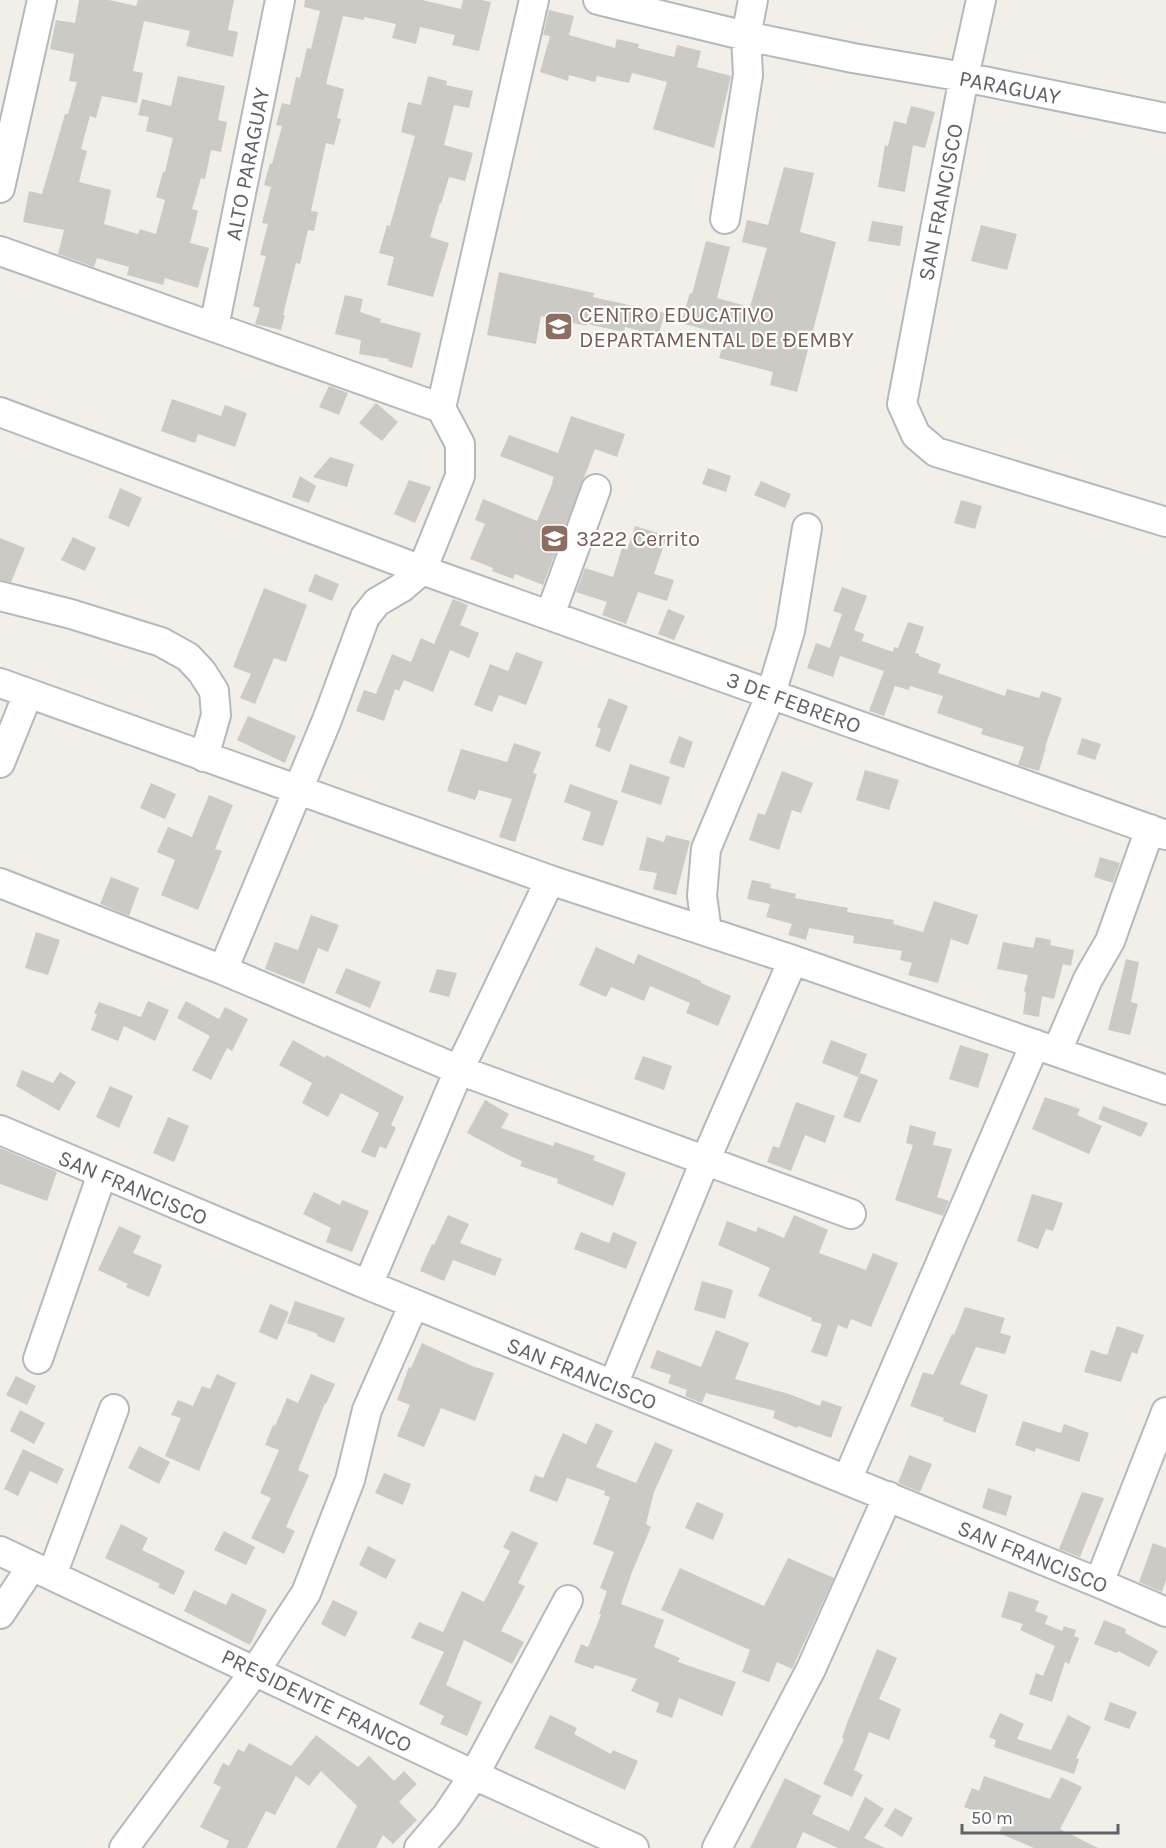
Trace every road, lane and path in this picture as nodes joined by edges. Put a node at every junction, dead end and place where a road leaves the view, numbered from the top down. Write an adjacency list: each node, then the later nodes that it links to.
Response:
1 (42, 0): 10 (street)
2 (280, 0): 13 (street, ALTO PARAGUAY)
3 (534, 0): 14 (street)
4 (598, 0): 7 (street, PARAGUAY)
5 (753, 0): 7 (street)
6 (981, 0): 8 (street, SAN FRANCISCO)
7 (746, 36): 8 (street, PARAGUAY); 11 (street)
8 (964, 77): 9 (street, PARAGUAY); 17 (street, SAN FRANCISCO)
9 (1166, 118)
10 (0, 188)
11 (725, 219)
12 (0, 251): 13 (street)
13 (214, 327): 14 (street)
14 (441, 408): 19 (street)
15 (0, 412): 19 (street, 3 DE FEBRERO)
16 (596, 489): 21 (street)
17 (1166, 522)
18 (807, 528): 24 (street)
19 (422, 570): 21 (street, 3 DE FEBRERO); 27 (street)
20 (0, 596): 25 (street)
21 (550, 615): 24 (street, 3 DE FEBRERO)
22 (0, 684): 23 (street)
23 (28, 694): 25 (street); 26 (street)
24 (771, 694): 28 (street, 3 DE FEBRERO); 31 (street)
25 (204, 757): 27 (street)
26 (0, 763)
27 (298, 790): 29 (street); 33 (street)
28 (1158, 832): 34 (street)
29 (550, 880): 31 (street); 35 (street)
30 (0, 883): 33 (street)
31 (707, 932): 32 (street)
32 (793, 960): 34 (street); 38 (street)
33 (222, 970): 35 (street)
34 (1046, 1048): 36 (street); 47 (street)
35 (459, 1070): 38 (street); 41 (street)
36 (1166, 1090)
37 (0, 1130): 39 (street, SAN FRANCISCO)
38 (705, 1161): 40 (street); 44 (street)
39 (102, 1174): 41 (street, SAN FRANCISCO); 43 (street)
40 (851, 1214)
41 (368, 1285): 42 (street, SAN FRANCISCO)
42 (414, 1304): 44 (street, SAN FRANCISCO); 55 (street)
43 (38, 1359)
44 (613, 1385): 47 (street, SAN FRANCISCO)
45 (114, 1408): 50 (street)
46 (1166, 1412): 51 (street)
47 (847, 1480): 48 (street, SAN FRANCISCO)
48 (888, 1496): 51 (street, SAN FRANCISCO); 60 (street)
49 (0, 1551): 50 (street, PRESIDENTE FRANCO)
50 (42, 1571): 54 (street); 55 (street, PRESIDENTE FRANCO)
51 (1099, 1582): 53 (street, SAN FRANCISCO)
52 (568, 1600): 56 (street)
53 (1166, 1612)
54 (0, 1614)
55 (255, 1671): 56 (street, PRESIDENTE FRANCO); 57 (street)
56 (474, 1775): 58 (street); 59 (street, PRESIDENTE FRANCO)
57 (124, 1848)
58 (419, 1848)
59 (634, 1848)
60 (717, 1848)

